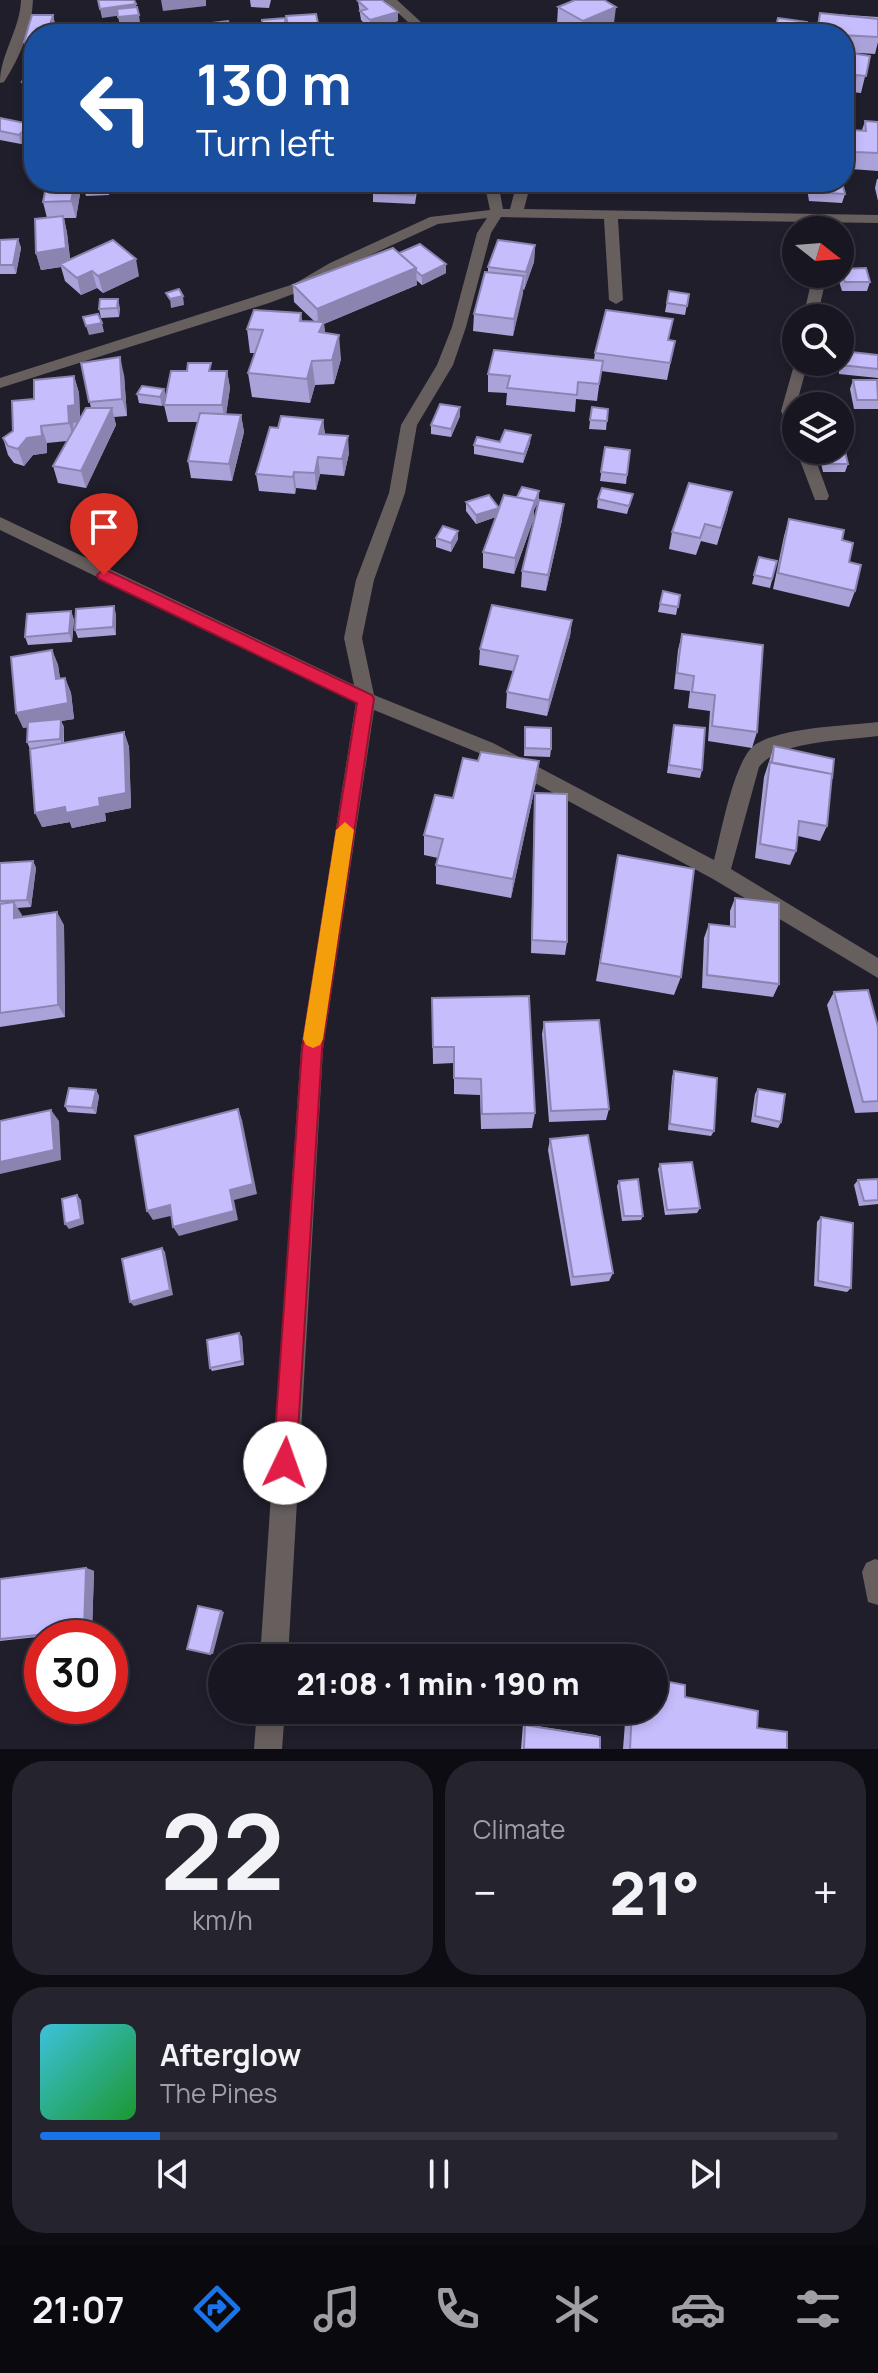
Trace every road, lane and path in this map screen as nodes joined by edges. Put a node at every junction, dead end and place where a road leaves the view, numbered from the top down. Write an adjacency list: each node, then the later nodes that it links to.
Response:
1 (27, 0): 4 (street)
2 (390, 0): 3 (street)
3 (417, 24)
4 (0, 79)
5 (493, 192): 7 (street)
6 (521, 192): 8 (street)
7 (497, 213): 8 (street); 14 (street); 18 (street)
8 (516, 213): 9 (street)
9 (611, 215): 12 (street); 13 (street)
10 (878, 219): 11 (street)
11 (854, 222)
12 (782, 223)
13 (616, 300)
14 (0, 383)
15 (809, 464): 16 (street)
16 (821, 496)
17 (0, 523): 18 (street)
18 (366, 699): 20 (street); 22 (street)
19 (878, 729): 20 (street)
20 (720, 873): 21 (street)
21 (878, 969)
22 (275, 1644)
23 (270, 1724): 24 (street)
24 (268, 1749)

